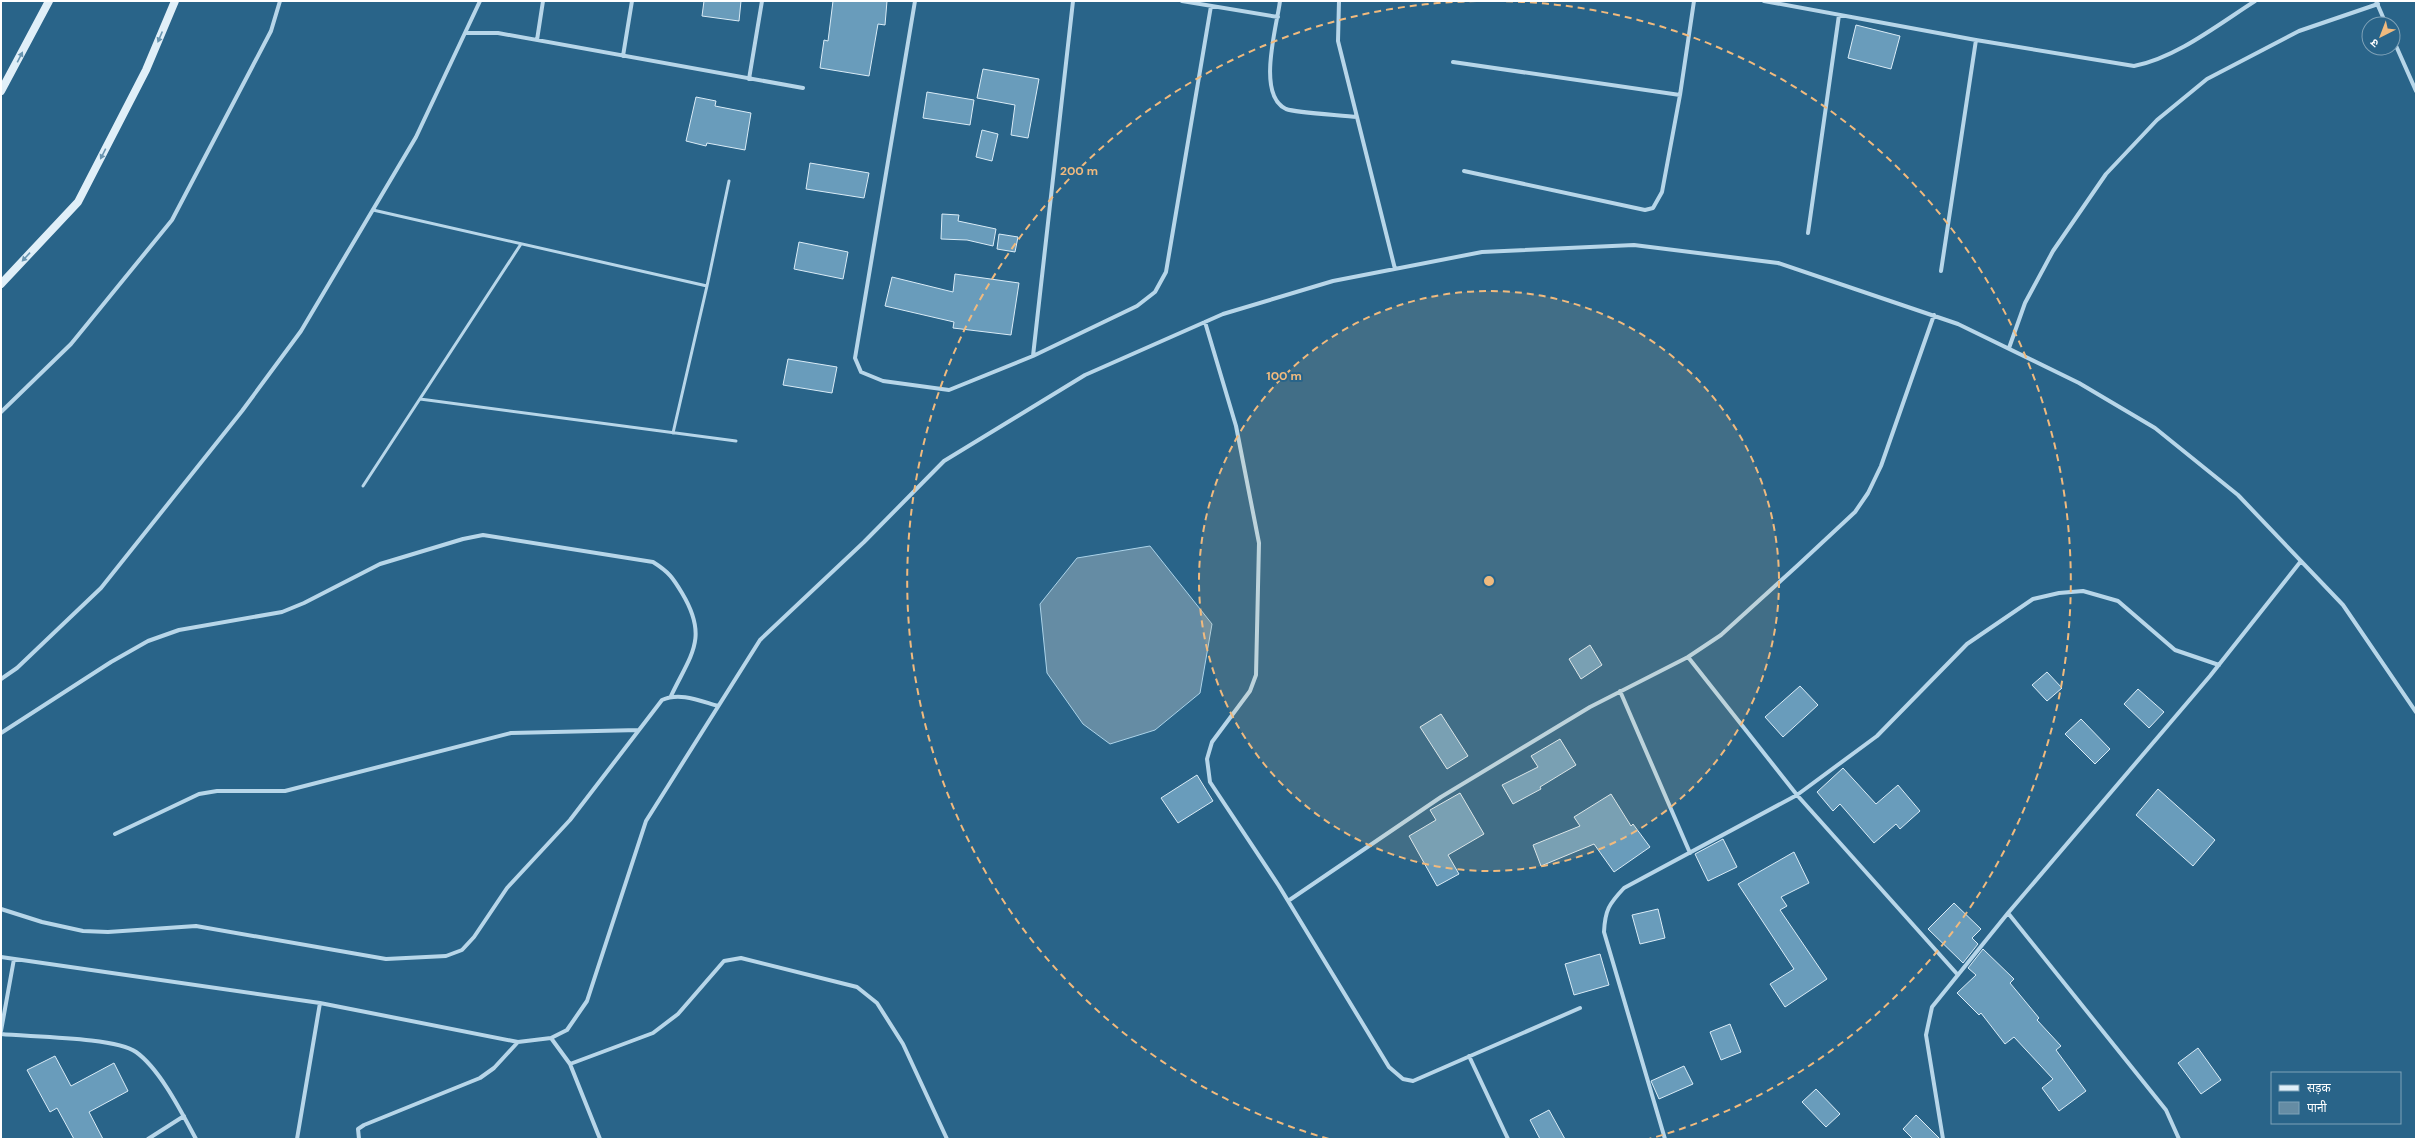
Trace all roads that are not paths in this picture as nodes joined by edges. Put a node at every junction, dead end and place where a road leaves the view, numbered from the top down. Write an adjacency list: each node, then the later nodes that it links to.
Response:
1 (49, 1): 29 (main road, one-way to 1)
2 (175, 1): 40 (main road, one-way to 40)
3 (280, 1): 47 (street)
4 (480, 1): 21 (street)
5 (543, 1): 22 (street)
6 (632, 1): 24 (street)
7 (762, 1): 27 (street)
8 (916, 1): 45 (street)
9 (1073, 1): 45 (street)
10 (1182, 1): 17 (street)
11 (1280, 1): 20 (street)
12 (1339, 1): 32 (street)
13 (1694, 1): 31 (street)
14 (1764, 1): 18 (street)
15 (2255, 1): 23 (street)
16 (2377, 3): 19 (street); 44 (street)
17 (1211, 6): 20 (street); 45 (street)
18 (1839, 15): 23 (street); 36 (street)
19 (2383, 16)
20 (1278, 17): 32 (street)
21 (466, 33): 22 (street); 35 (street)
22 (537, 40): 24 (street)
23 (1976, 40): 39 (street)
24 (623, 56): 27 (street)
25 (2401, 56): 30 (street)
26 (1453, 62): 31 (street)
27 (749, 79): 28 (street)
28 (803, 88)
29 (1, 91)
30 (2416, 91)
31 (1680, 95): 33 (street)
32 (1357, 117): 38 (street)
33 (1464, 171)
34 (729, 181): 41 (lane)
35 (373, 210): 37 (lane); 54 (street)
36 (1808, 233)
37 (521, 244): 41 (lane); 46 (lane)
38 (1395, 269): 42 (street); 43 (street)
39 (1941, 271)
40 (1, 284)
41 (707, 286): 48 (lane)
42 (1934, 315): 44 (street); 52 (street)
43 (1205, 322): 57 (street); 64 (street)
44 (2009, 348): 51 (street)
45 (1033, 356)
46 (420, 400): 48 (lane); 50 (lane)
47 (1, 412)
48 (673, 433): 49 (lane)
49 (736, 441)
50 (363, 486)
51 (2301, 561): 53 (street); 58 (street)
52 (1688, 657): 55 (street); 61 (street)
53 (2219, 665): 61 (street); 66 (street)
54 (1, 679)
55 (1620, 691): 63 (street); 64 (street)
56 (670, 696): 57 (street); 59 (street); 60 (street)
57 (718, 706): 74 (street)
58 (2416, 712)
59 (639, 730): 62 (street); 65 (street)
60 (1, 733)
61 (1797, 795): 63 (street); 69 (street)
62 (115, 834)
63 (1690, 853): 86 (street)
64 (1288, 901): 76 (street)
65 (1, 909)
66 (2008, 913): 69 (street); 88 (street)
67 (1, 957): 68 (street)
68 (14, 959): 70 (street); 72 (street)
69 (1958, 975): 87 (street)
70 (320, 1003): 75 (street); 81 (street)
71 (1580, 1008): 76 (street)
72 (1, 1031)
73 (1, 1034): 78 (street)
74 (551, 1038): 75 (street); 77 (street)
75 (518, 1042): 82 (street)
76 (1469, 1056): 85 (street)
77 (570, 1064): 83 (street); 84 (street)
78 (184, 1116): 79 (street); 80 (street)
79 (148, 1139)
80 (196, 1139)
81 (297, 1139)
82 (359, 1139)
83 (600, 1139)
84 (947, 1139)
85 (1508, 1139)
86 (1665, 1139)
87 (1943, 1139)
88 (2179, 1139)

